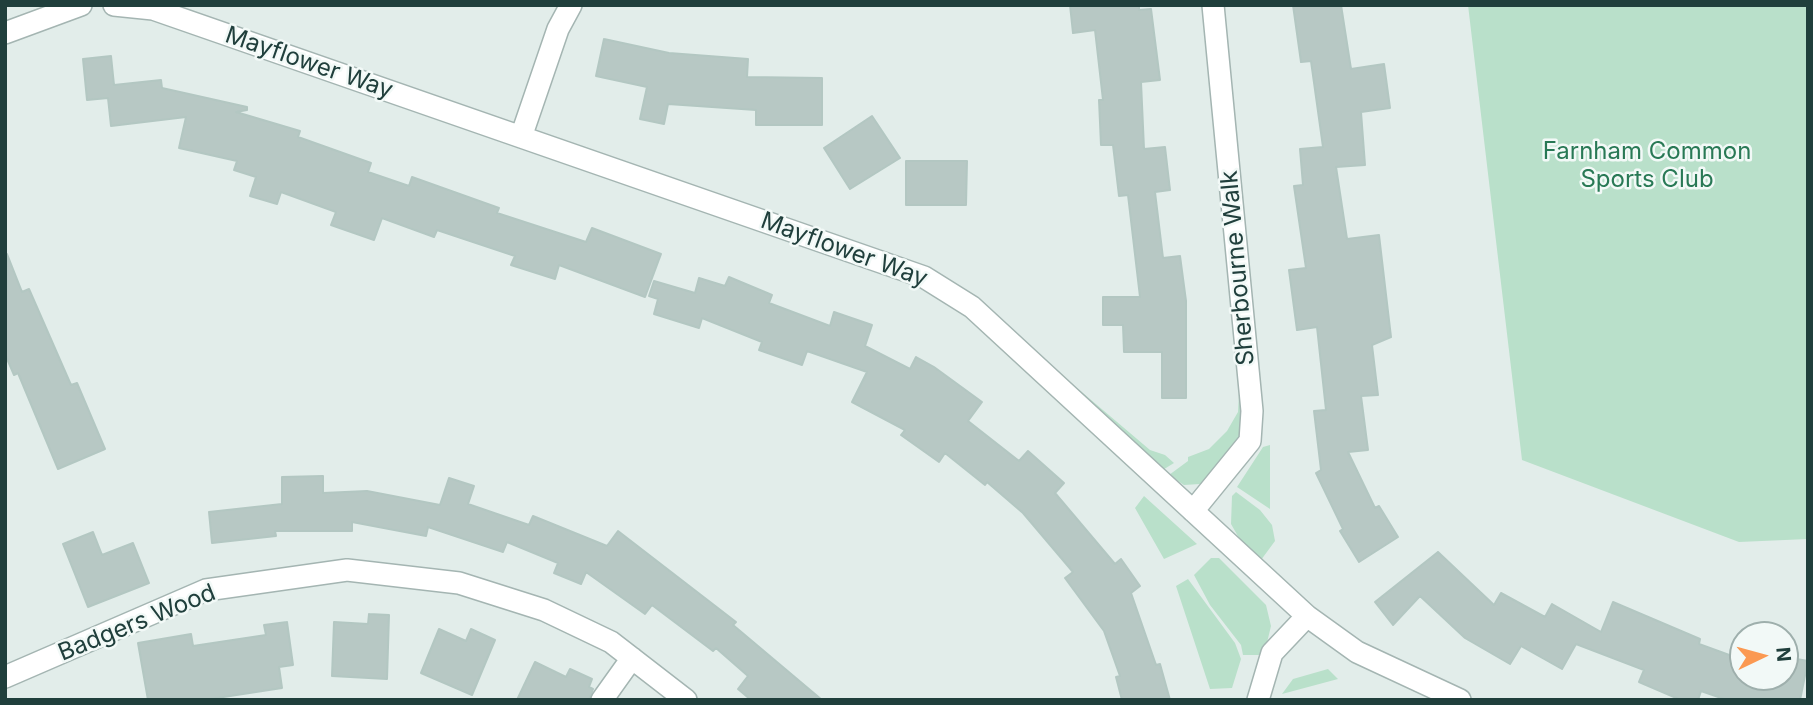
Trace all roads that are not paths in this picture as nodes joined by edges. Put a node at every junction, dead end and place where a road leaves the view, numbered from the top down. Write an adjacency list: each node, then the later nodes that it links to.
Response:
1 (81, 5): 5 (street)
2 (114, 5): 6 (street, Mayflower Way)
3 (571, 5): 6 (street)
4 (1213, 5): 7 (street, Sherbourne Walk)
5 (5, 33)
6 (522, 137): 7 (street, Mayflower Way)
7 (1194, 511): 8 (street, Mayflower Way)
8 (1307, 616): 13 (street); 14 (street, Mayflower Way)
9 (632, 658): 10 (street, Badgers Wood); 11 (street); 12 (street, Badgers Wood)
10 (5, 677)
11 (602, 700)
12 (686, 700)
13 (1258, 700)
14 (1460, 700)

